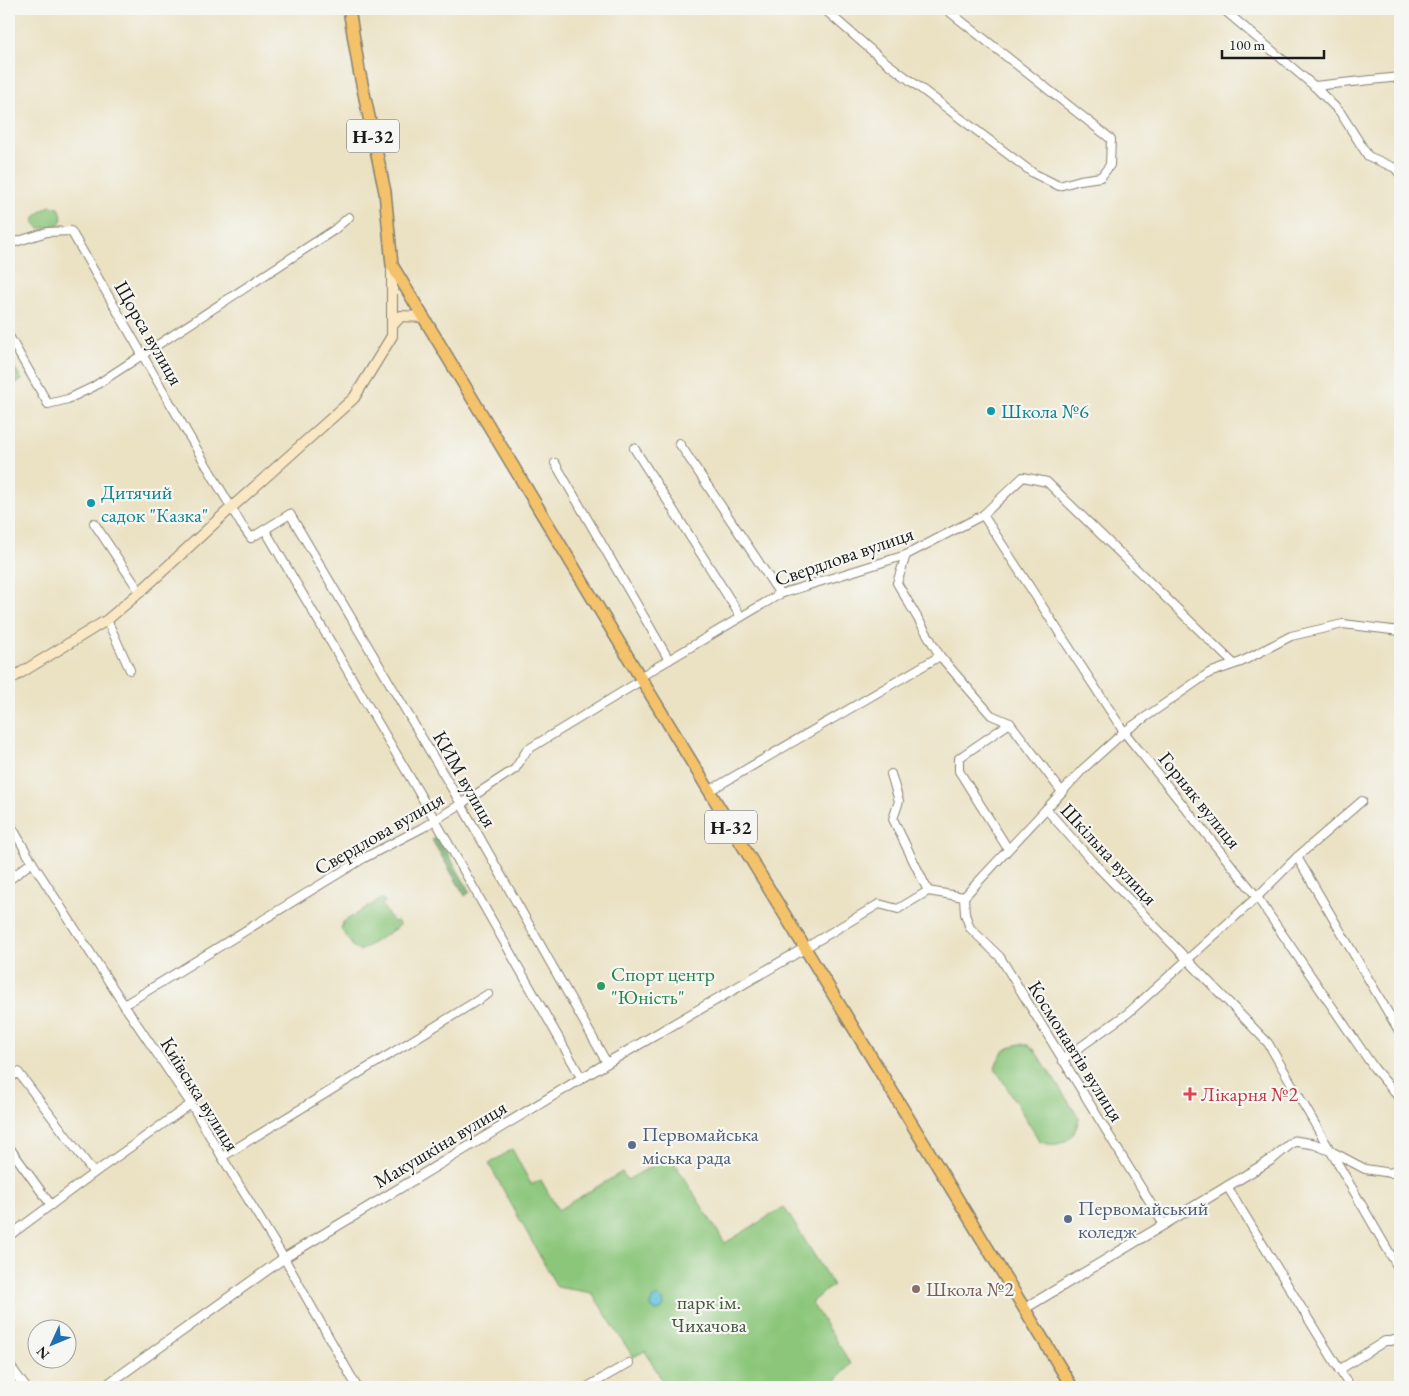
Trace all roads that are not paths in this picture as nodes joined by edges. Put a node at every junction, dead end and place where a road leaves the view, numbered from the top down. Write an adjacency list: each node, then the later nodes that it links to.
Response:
1 (348, 9): 10 (main road, Н-32)
2 (824, 9): 3 (street)
3 (946, 9)
4 (1223, 9): 6 (street)
5 (1400, 77): 6 (street)
6 (1314, 86): 7 (street)
7 (1400, 174)
8 (349, 217): 14 (street)
9 (9, 244): 14 (street, Щорса вулиця)
10 (392, 265): 11 (main road, Н-32); 12 (main road)
11 (423, 317): 12 (main road); 33 (main road, Н-32)
12 (392, 326): 18 (main road)
13 (9, 336): 14 (street)
14 (142, 355): 18 (street, Щорса вулиця)
15 (679, 443): 24 (street)
16 (634, 448): 25 (street)
17 (555, 463): 29 (street)
18 (232, 507): 21 (street, Щорса вулиця); 23 (main road)
19 (983, 514): 22 (street, Свердлова вулиця); 30 (street, Свердлова вулиця); 35 (street, Горняк вулиця)
20 (94, 523): 23 (street)
21 (265, 530): 40 (street, КИМ вулиця); 42 (street)
22 (906, 556): 24 (street, Свердлова вулиця); 28 (street, Шкільна вулиця)
23 (140, 592): 26 (main road)
24 (780, 594): 25 (street, Свердлова вулиця)
25 (741, 617): 29 (street, Свердлова вулиця)
26 (107, 620): 31 (street); 32 (main road)
27 (1400, 631): 30 (street)
28 (940, 656): 34 (street, Шкільна вулиця); 37 (street)
29 (669, 660): 33 (street, Свердлова вулиця)
30 (1234, 664): 35 (street)
31 (130, 670)
32 (10, 675)
33 (641, 679): 37 (main road, Н-32); 40 (street, Свердлова вулиця)
34 (1010, 722): 38 (street, Шкільна вулиця); 44 (street)
35 (1124, 732): 38 (street); 50 (street, Горняк вулиця)
36 (891, 774): 48 (street)
37 (709, 791): 51 (main road, Н-32)
38 (1062, 792): 41 (street, Шкільна вулиця)
39 (1362, 801): 45 (street)
40 (461, 804): 42 (street, Свердлова вулиця); 57 (street, КИМ вулиця)
41 (1046, 809): 44 (street); 52 (street, Шкільна вулиця)
42 (434, 820): 54 (street, Свердлова вулиця); 59 (street)
43 (9, 822): 46 (street, Київська вулиця)
44 (1008, 849): 49 (street)
45 (1297, 857): 50 (street); 55 (street)
46 (32, 862): 47 (street); 54 (street, Київська вулиця)
47 (9, 880)
48 (928, 891): 49 (street); 51 (street)
49 (964, 896): 56 (street, Космонавтів вулиця)
50 (1257, 897): 52 (street); 60 (street, Горняк вулиця)
51 (805, 948): 57 (street, Макушкіна вулиця); 73 (main road, Н-32)
52 (1187, 960): 56 (street); 63 (street, Шкільна вулиця)
53 (488, 994): 64 (street)
54 (124, 1005): 61 (street, Київська вулиця)
55 (1400, 1033)
56 (1062, 1060): 69 (street, Космонавтів вулиця)
57 (607, 1063): 59 (street, Макушкіна вулиця)
58 (9, 1079): 66 (street)
59 (582, 1079): 71 (street, Макушкіна вулиця)
60 (1400, 1099)
61 (191, 1104): 64 (street, Київська вулиця); 66 (street)
62 (9, 1147): 68 (street)
63 (1329, 1150): 65 (street); 67 (street); 72 (street, Шкільна вулиця)
64 (222, 1157): 71 (street, Київська вулиця)
65 (1400, 1168)
66 (94, 1173): 68 (street)
67 (1227, 1186): 69 (street); 77 (street)
68 (50, 1205): 70 (street)
69 (1164, 1225): 73 (street)
70 (9, 1236)
71 (284, 1258): 79 (street, Макушкіна вулиця); 80 (street, Київська вулиця)
72 (1400, 1271)
73 (1024, 1310): 82 (main road, Н-32)
74 (1400, 1338): 77 (street)
75 (629, 1363): 81 (street)
76 (9, 1365): 78 (street)
77 (1339, 1370): 83 (street)
78 (25, 1387)
79 (104, 1387)
80 (357, 1387)
81 (587, 1387)
82 (1072, 1387)
83 (1351, 1387): 84 (street)
84 (1360, 1387)

